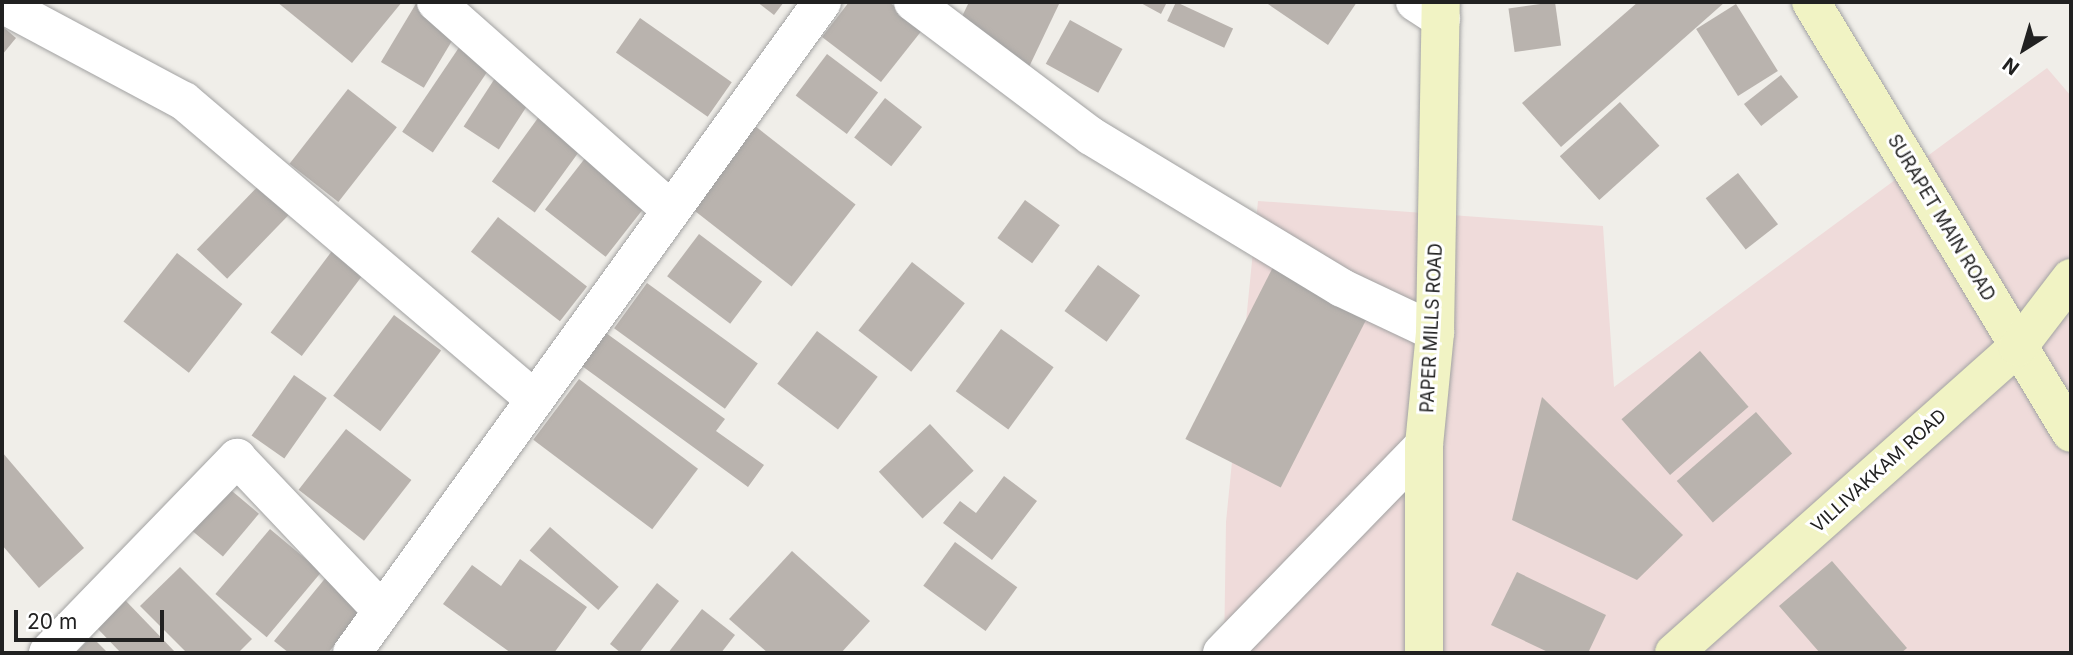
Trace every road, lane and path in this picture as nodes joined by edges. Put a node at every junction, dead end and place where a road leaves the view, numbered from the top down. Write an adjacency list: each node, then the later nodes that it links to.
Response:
1 (436, 2): 7 (street)
2 (822, 2): 7 (street)
3 (913, 2): 9 (street)
4 (1811, 2): 10 (main road, SURAPET MAIN ROAD)
5 (2, 4): 11 (street)
6 (1432, 7): 9 (main road, PAPER MILLS ROAD)
7 (669, 208): 11 (street)
8 (2071, 278): 10 (main road, VILLIVAKKAM ROAD)
9 (1435, 332): 13 (main road, PAPER MILLS ROAD)
10 (2018, 347): 12 (main road, SURAPET MAIN ROAD); 19 (main road, VILLIVAKKAM ROAD)
11 (533, 398): 14 (street)
12 (2071, 433)
13 (1424, 445): 17 (street); 18 (main road, PAPER MILLS ROAD)
14 (381, 610): 15 (street); 16 (street)
15 (48, 653)
16 (352, 653)
17 (1222, 653)
18 (1423, 653)
19 (1674, 653)

